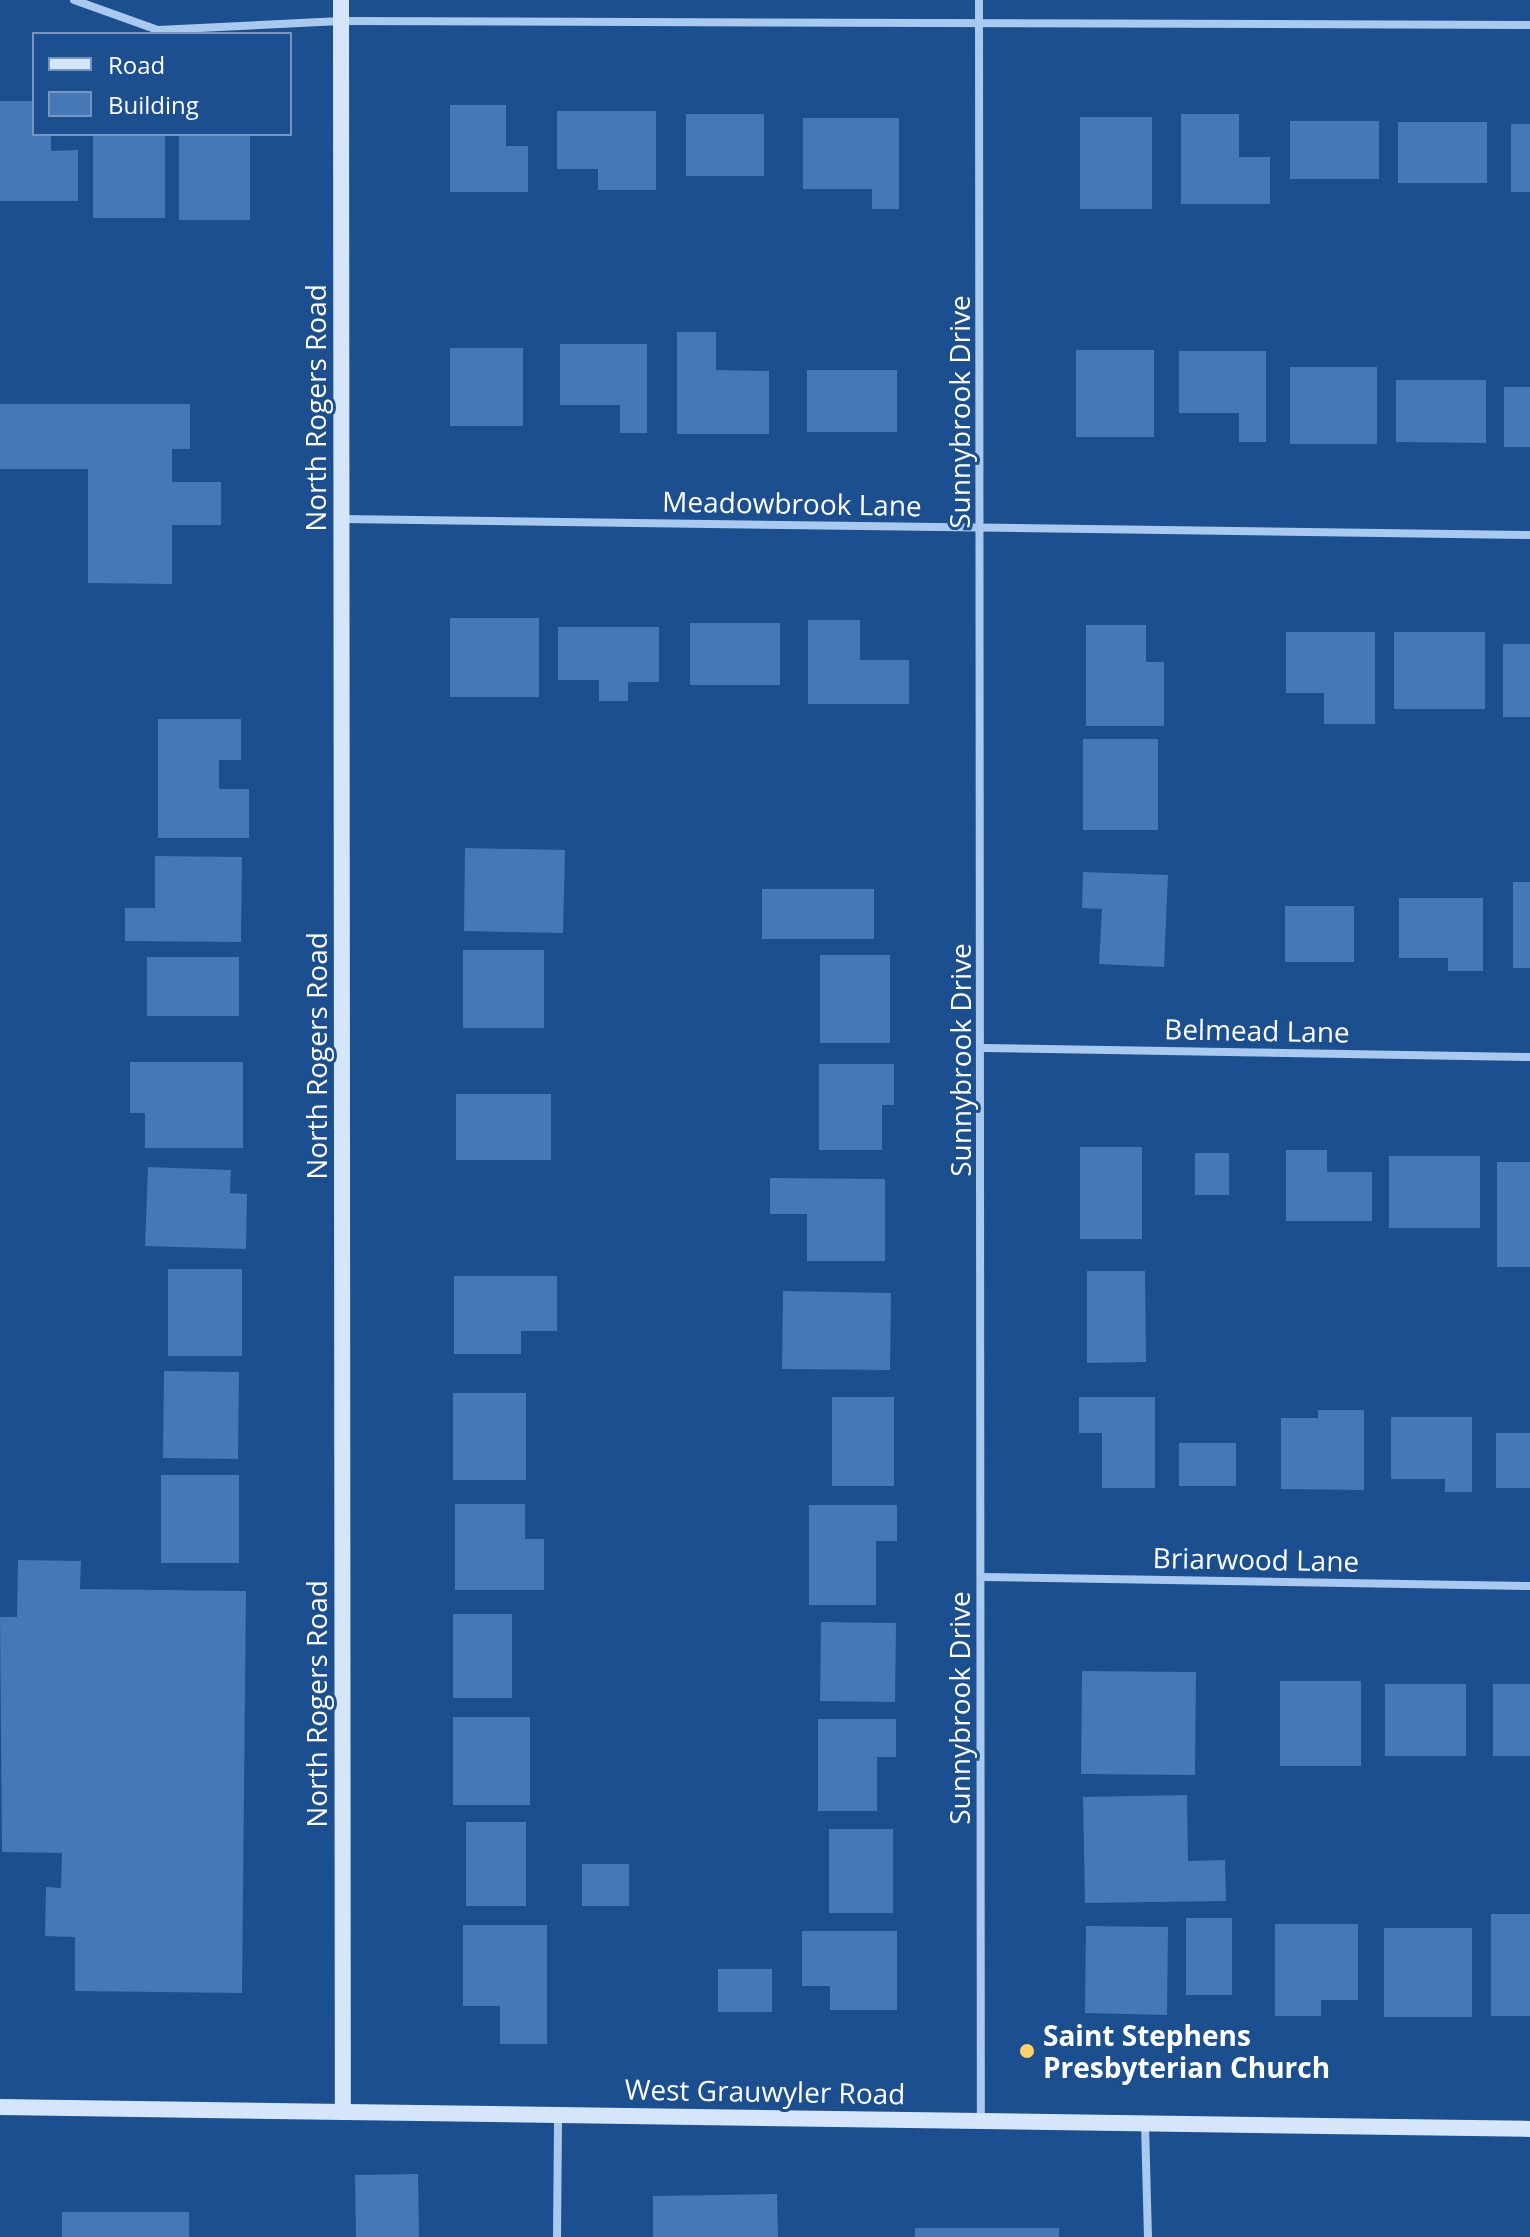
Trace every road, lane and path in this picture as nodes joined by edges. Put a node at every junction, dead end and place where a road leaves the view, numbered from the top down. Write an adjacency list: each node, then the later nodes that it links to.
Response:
1 (74, 0): 4 (street)
2 (341, 0): 4 (street, North Rogers Road)
3 (979, 0): 5 (street, Sunnybrook Drive)
4 (341, 21): 5 (street); 7 (street, North Rogers Road)
5 (979, 23): 6 (street); 8 (street, Sunnybrook Drive)
6 (1530, 25)
7 (342, 519): 8 (street, Meadowbrook Lane); 15 (street, North Rogers Road)
8 (982, 527): 9 (street, Meadowbrook Lane); 10 (street, Sunnybrook Drive)
9 (1530, 535)
10 (983, 1048): 11 (street, Belmead Lane); 12 (street, Sunnybrook Drive)
11 (1530, 1057)
12 (982, 1577): 13 (street, Briarwood Lane); 17 (street, Sunnybrook Drive)
13 (1530, 1586)
14 (0, 2107): 15 (street, West Grauwyler Road)
15 (343, 2112): 16 (street, West Grauwyler Road)
16 (558, 2114): 17 (street, West Grauwyler Road); 20 (street)
17 (981, 2121): 18 (street, West Grauwyler Road)
18 (1145, 2123): 19 (street, West Grauwyler Road); 21 (street)
19 (1530, 2129)
20 (557, 2237)
21 (1148, 2237)

